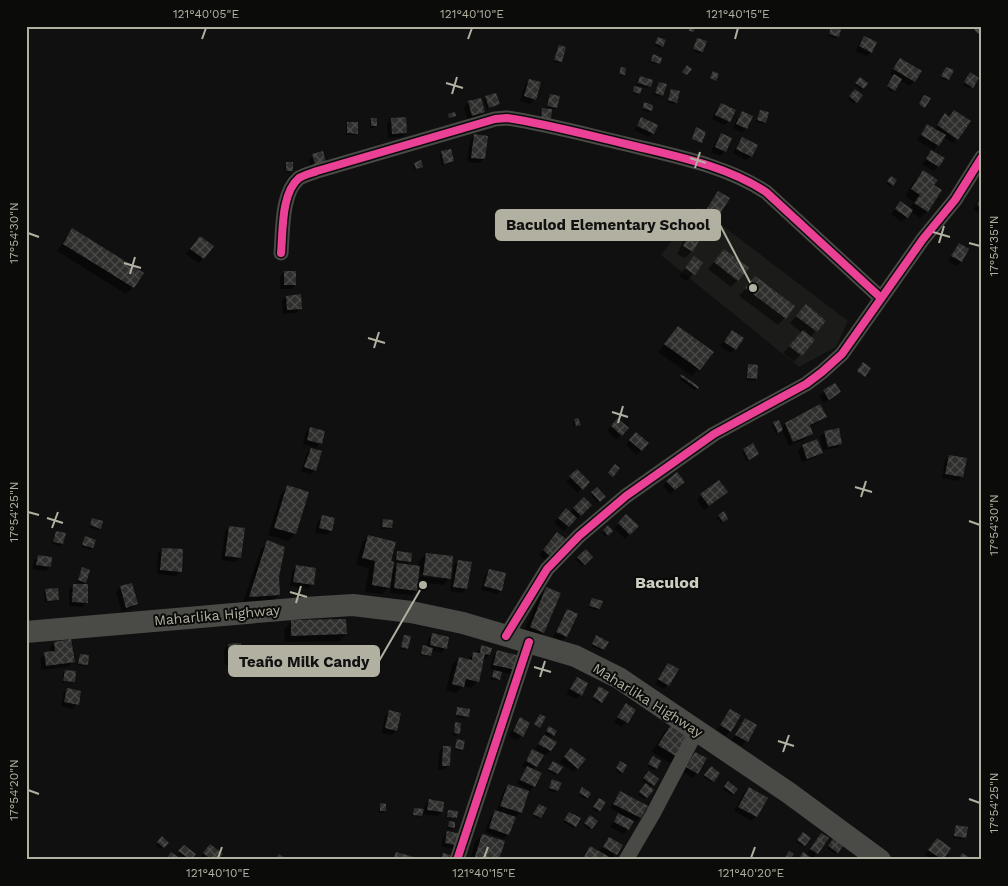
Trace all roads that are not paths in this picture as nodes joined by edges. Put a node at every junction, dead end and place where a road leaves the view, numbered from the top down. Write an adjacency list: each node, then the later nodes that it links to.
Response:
1 (982, 158): 3 (street)
2 (282, 253): 3 (street)
3 (881, 298): 5 (street)
4 (26, 632): 5 (highway, Maharlika Highway)
5 (506, 636): 6 (highway, Maharlika Highway)
6 (529, 642): 7 (highway, Maharlika Highway); 8 (street)
7 (697, 730): 9 (street); 10 (highway, Maharlika Highway)
8 (457, 860)
9 (626, 860)
10 (880, 860)

